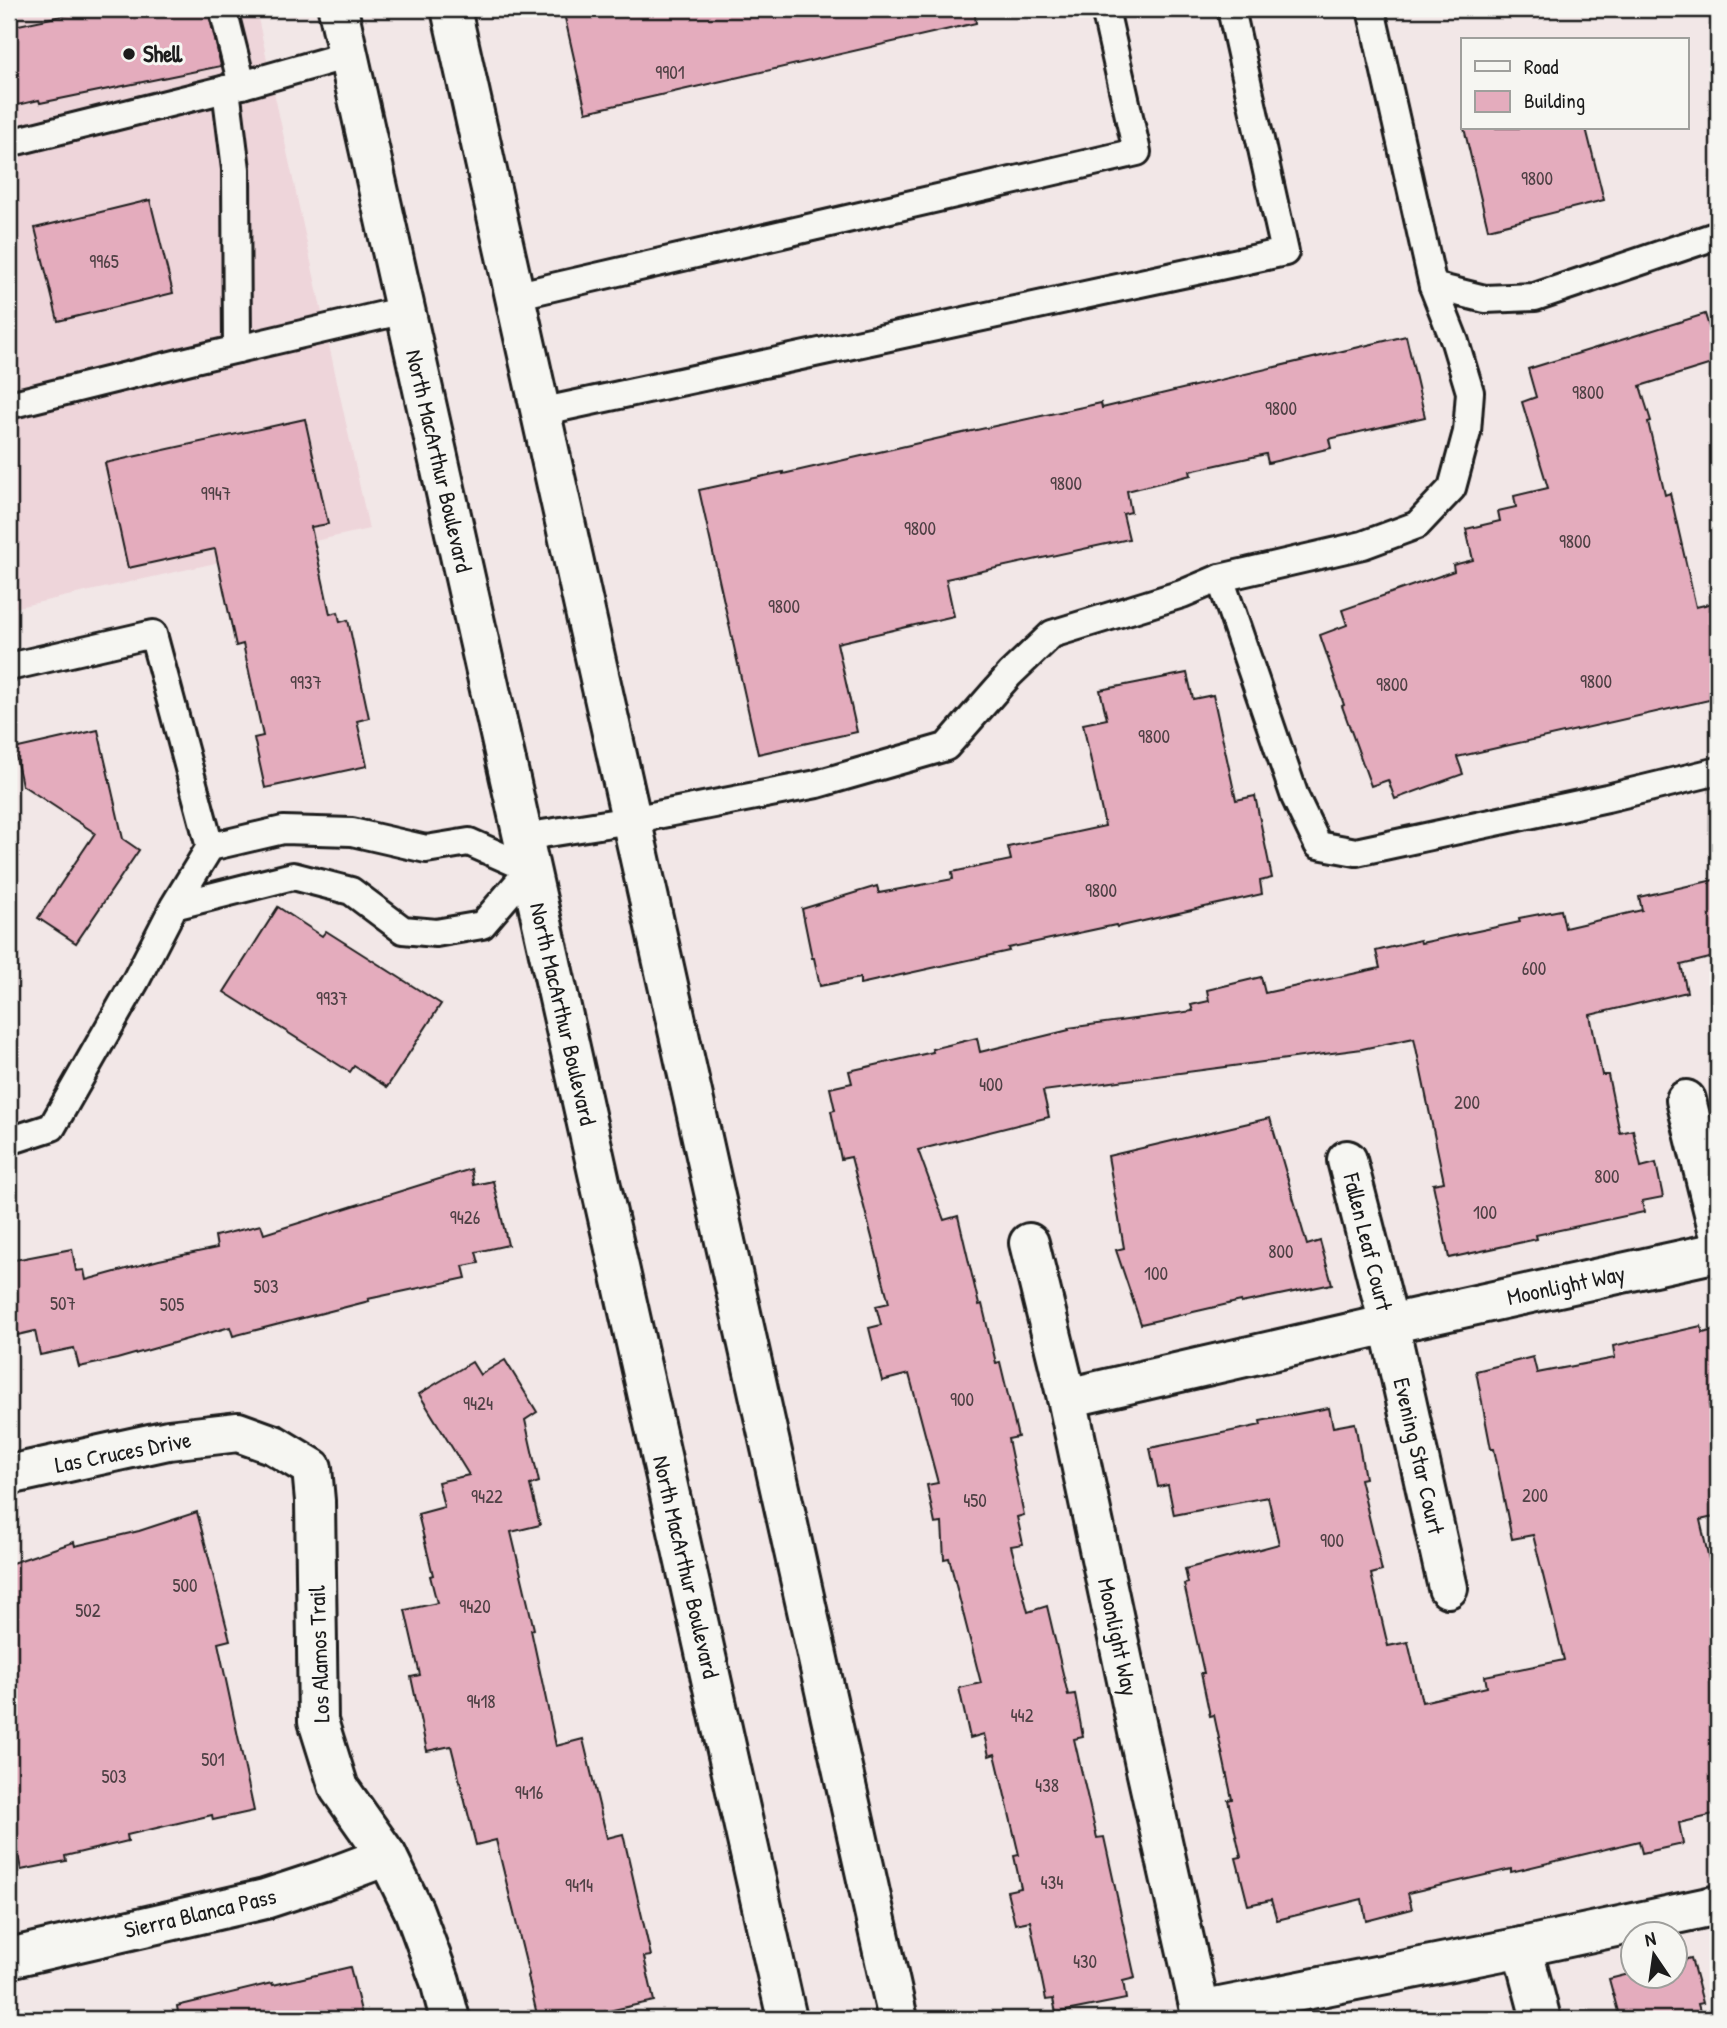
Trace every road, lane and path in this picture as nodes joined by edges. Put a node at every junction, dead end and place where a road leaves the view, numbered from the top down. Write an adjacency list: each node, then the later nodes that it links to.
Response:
1 (223, 9): 8 (lane)
2 (338, 9): 7 (main road, North MacArthur Boulevard)
3 (451, 9): 12 (main road)
4 (1105, 9): 12 (lane)
5 (1231, 9): 16 (lane)
6 (1371, 9): 11 (lane)
7 (348, 55): 8 (lane); 13 (main road, North MacArthur Boulevard)
8 (234, 87): 9 (lane); 14 (lane)
9 (9, 142)
10 (1718, 235): 11 (lane)
11 (1433, 286): 17 (lane)
12 (514, 296): 16 (main road)
13 (405, 310): 14 (lane); 22 (main road, North MacArthur Boulevard)
14 (237, 349): 15 (lane)
15 (9, 405)
16 (540, 412): 20 (main road)
17 (1220, 578): 19 (lane); 20 (lane)
18 (9, 667): 21 (lane)
19 (1718, 771)
20 (631, 820): 22 (lane); 42 (main road)
21 (210, 847): 22 (lane); 23 (lane)
22 (527, 853): 23 (lane); 41 (main road, North MacArthur Boulevard)
23 (174, 906): 25 (lane)
24 (1686, 1100): 27 (main road)
25 (9, 1141)
26 (1347, 1160): 30 (main road, Fallen Leaf Court)
27 (1718, 1229)
28 (1029, 1243): 31 (main road)
29 (1718, 1252): 30 (main road, Moonlight Way)
30 (1389, 1324): 31 (main road, Moonlight Way); 34 (main road, Evening Star Court)
31 (1067, 1398): 39 (main road, Moonlight Way)
32 (239, 1432): 33 (main road, Las Cruces Drive); 35 (main road, Los Alamos Trail)
33 (9, 1475)
34 (1448, 1588)
35 (387, 1856): 38 (main road, Sierra Blanca Pass); 40 (main road, Los Alamos Trail)
36 (1718, 1905): 37 (main road, Moonlight Way)
37 (1522, 1947): 39 (main road, Moonlight Way); 43 (main road)
38 (9, 1958)
39 (1201, 2015)
40 (450, 2019)
41 (787, 2019)
42 (898, 2019)
43 (1541, 2019)

